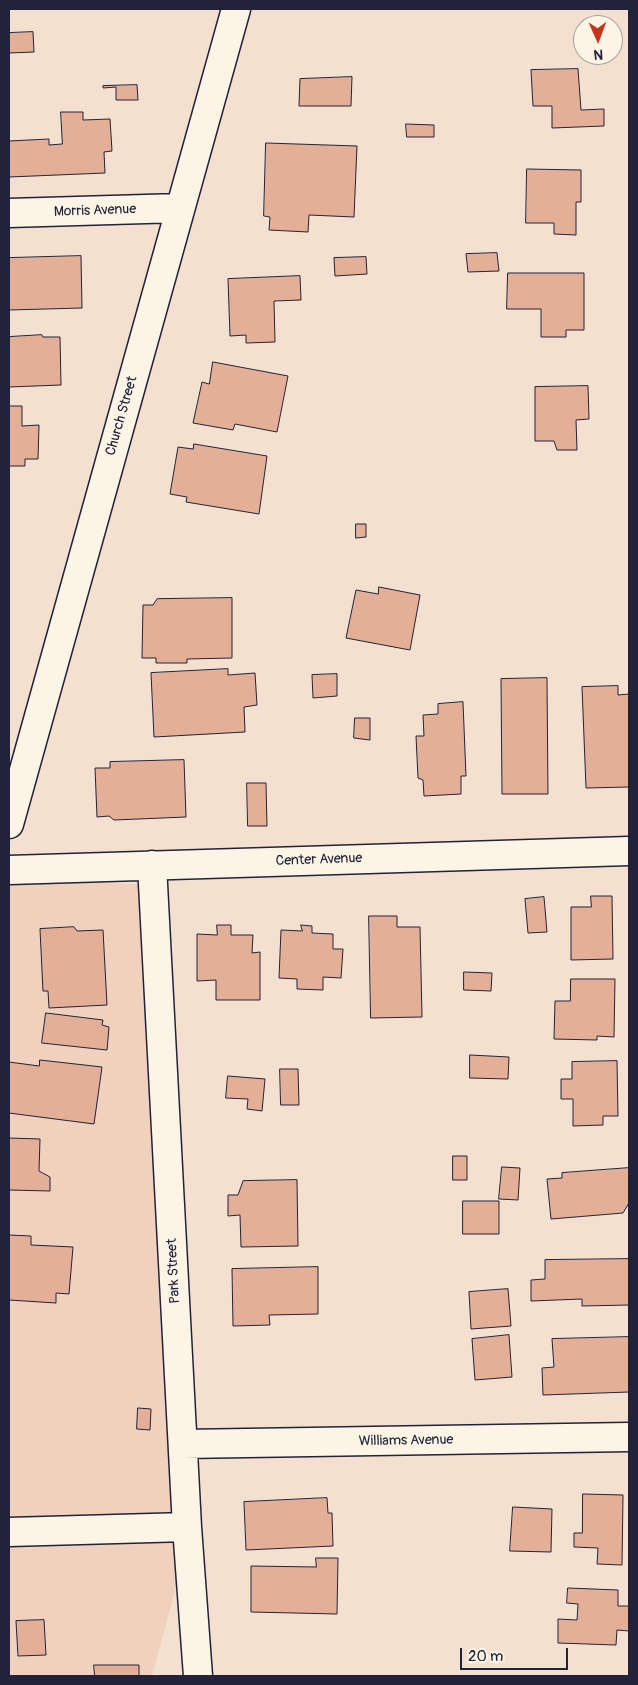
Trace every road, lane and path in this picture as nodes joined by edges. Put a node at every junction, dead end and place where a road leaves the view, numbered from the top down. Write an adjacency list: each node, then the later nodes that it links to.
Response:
1 (236, 9): 2 (street, Church Street)
2 (180, 208): 3 (street, Morris Avenue); 4 (street, Church Street)
3 (9, 213)
4 (9, 824)
5 (629, 850): 6 (street, Center Avenue)
6 (152, 865): 7 (street, Center Avenue); 9 (street, Park Street)
7 (9, 870)
8 (629, 1437): 9 (street, Williams Avenue)
9 (183, 1444): 10 (street, Park Street)
10 (187, 1527): 11 (street); 12 (street, Park Street)
11 (9, 1532)
12 (198, 1676)

